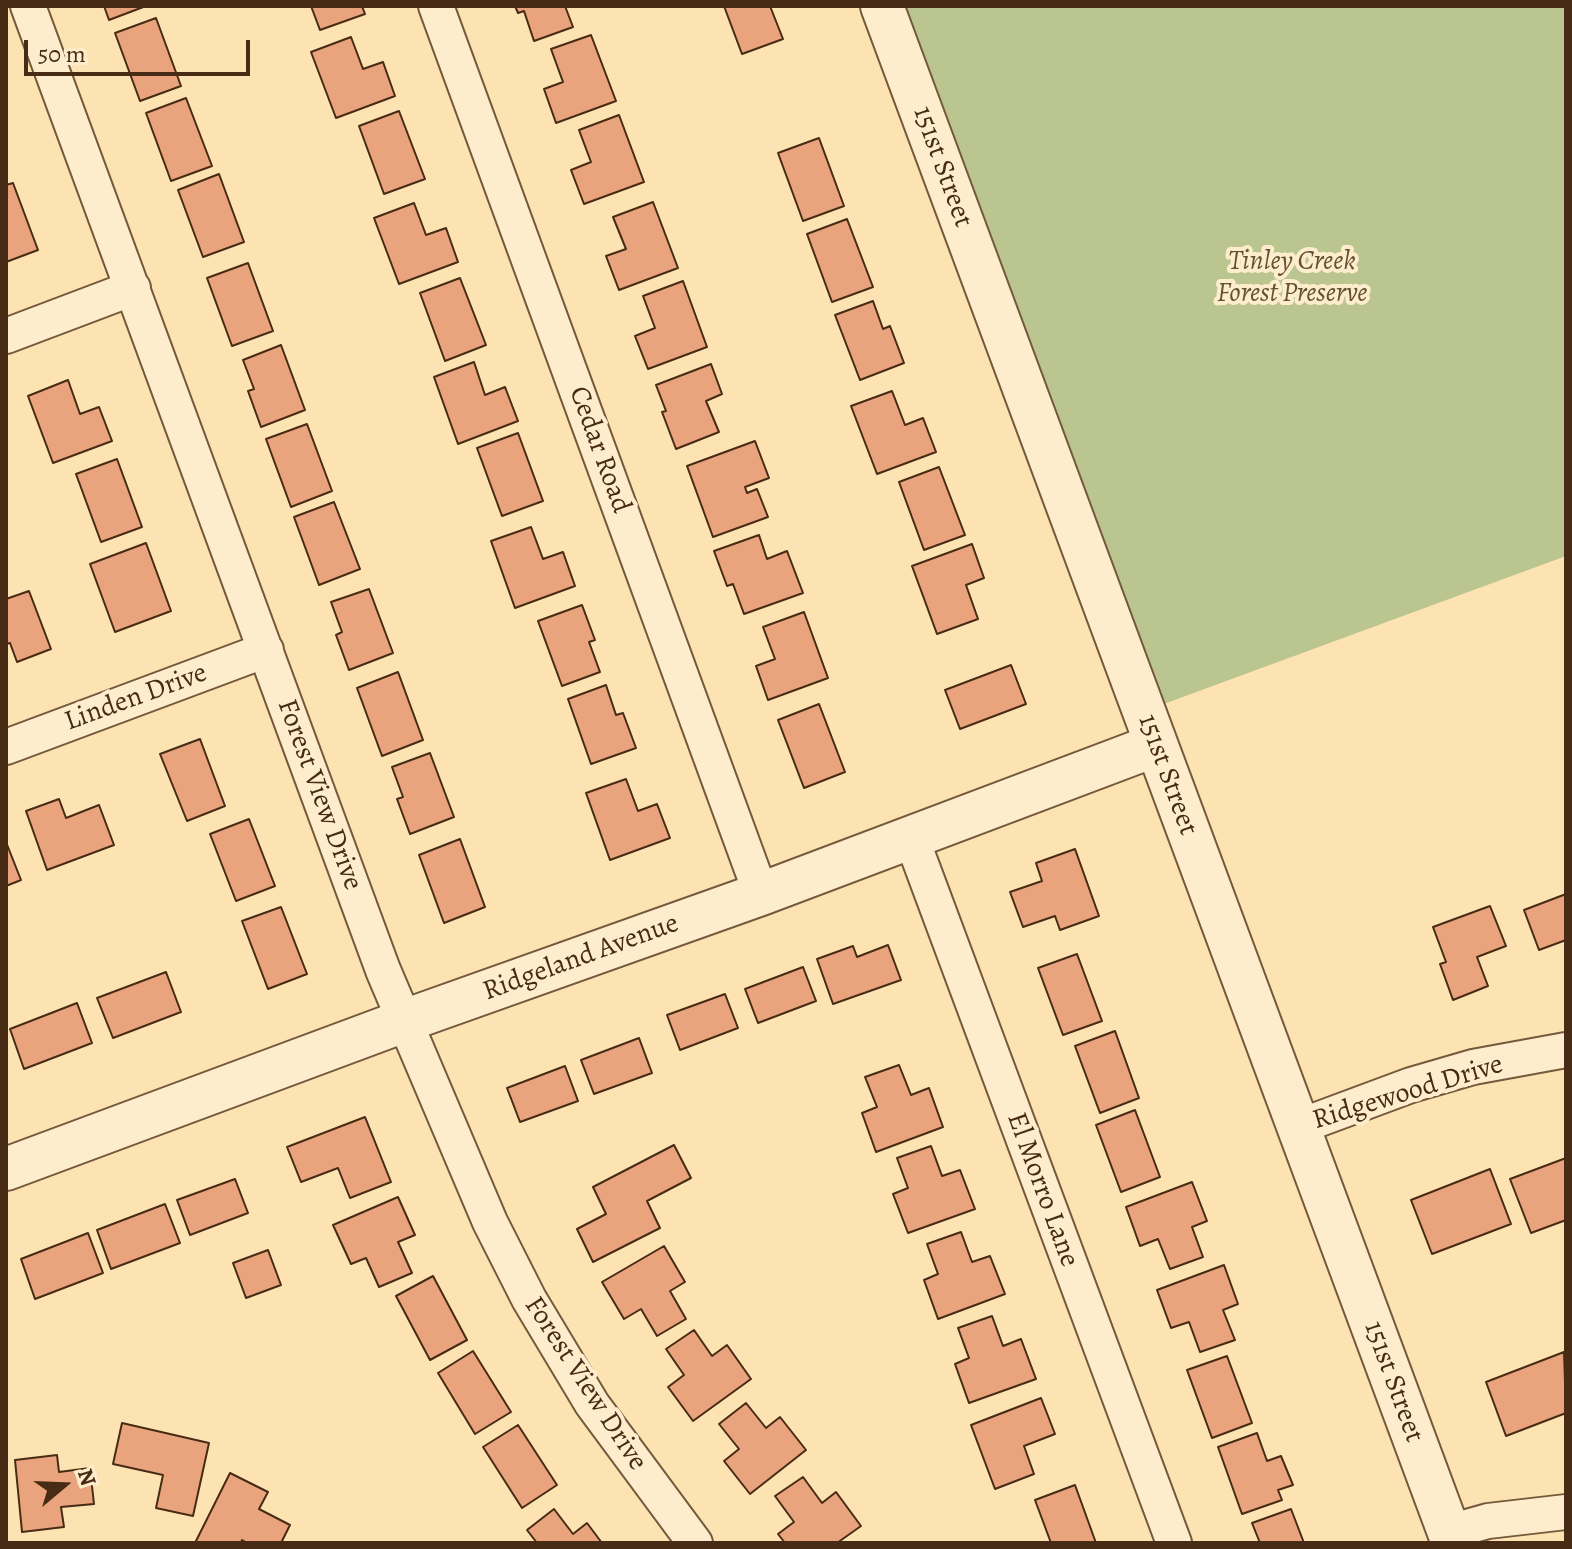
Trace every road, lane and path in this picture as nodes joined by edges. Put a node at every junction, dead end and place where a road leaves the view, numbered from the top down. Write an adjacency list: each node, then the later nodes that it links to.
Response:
1 (28, 6): 4 (street, Forest View Drive)
2 (436, 6): 10 (street, Cedar Road)
3 (882, 6): 7 (street, 151st Street)
4 (133, 288): 5 (street); 6 (street, Forest View Drive)
5 (6, 336)
6 (266, 650): 8 (street, Linden Drive); 11 (street, Forest View Drive)
7 (1156, 745): 9 (street, Ridgeland Avenue); 13 (street, 151st Street)
8 (6, 747)
9 (911, 837): 10 (street, Ridgeland Avenue); 18 (street, El Morro Lane)
10 (761, 894): 11 (street, Ridgeland Avenue)
11 (404, 1021): 14 (street, Ridgeland Avenue); 17 (street, Forest View Drive)
12 (1566, 1050): 13 (street, Ridgewood Drive)
13 (1298, 1127): 16 (street, 151st Street)
14 (6, 1169)
15 (1566, 1512): 16 (street)
16 (1451, 1537)
17 (695, 1543)
18 (1174, 1543)

